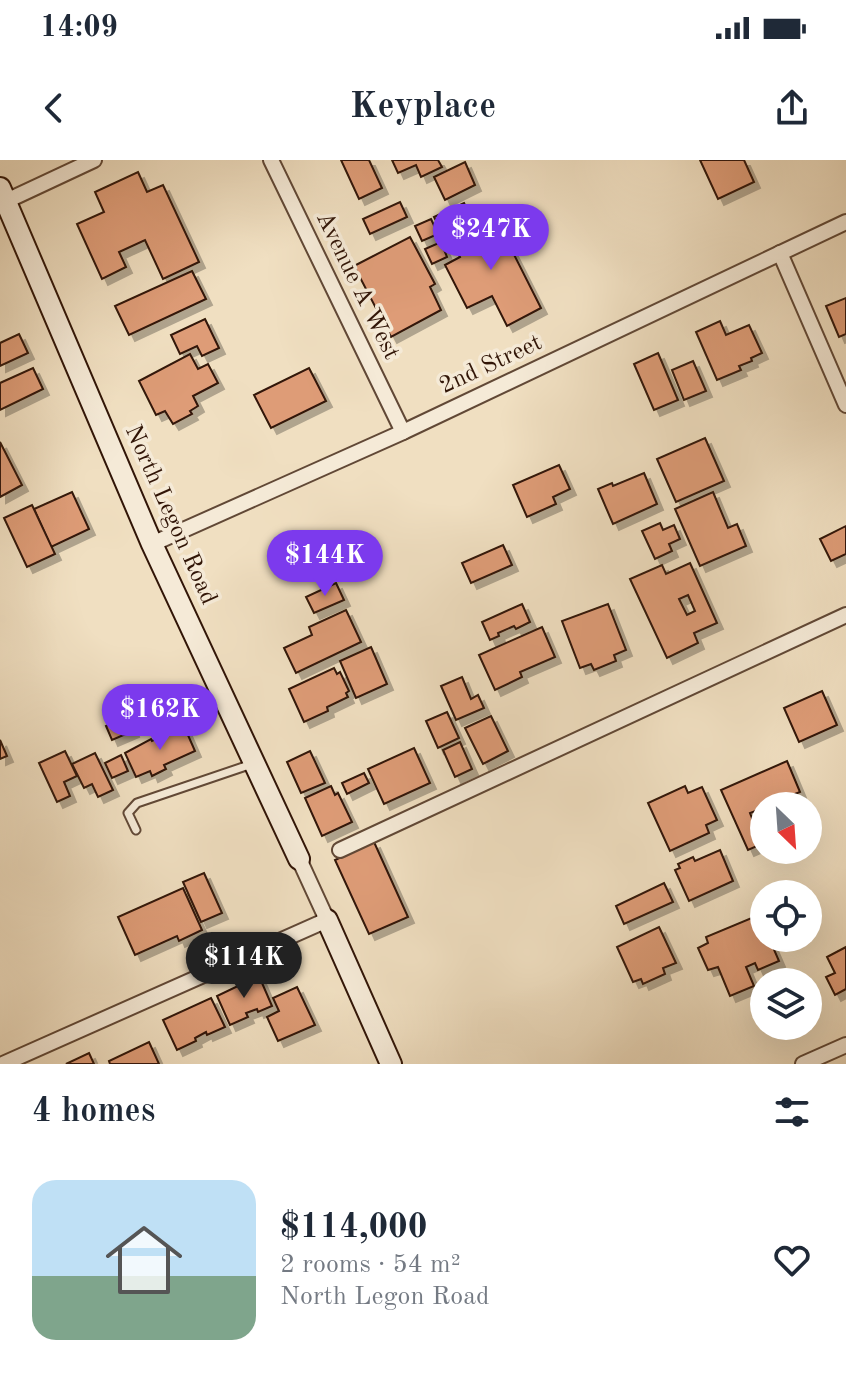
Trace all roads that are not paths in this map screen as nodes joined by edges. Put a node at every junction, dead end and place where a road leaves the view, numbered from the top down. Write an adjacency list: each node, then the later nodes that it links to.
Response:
1 (94, 160): 3 (street)
2 (271, 160): 7 (street, Avenue A West)
3 (2, 197): 8 (street, North Legon Road)
4 (846, 222): 5 (street, 2nd Street)
5 (780, 253): 6 (street); 7 (street, 2nd Street)
6 (846, 405)
7 (403, 432): 8 (street, 2nd Street)
8 (152, 544): 10 (street, North Legon Road)
9 (846, 615): 12 (street)
10 (254, 763): 11 (lane); 13 (street, North Legon Road)
11 (136, 830)
12 (340, 850)
13 (299, 859): 14 (street)
14 (327, 920): 16 (street); 17 (street)
15 (846, 1045): 18 (street)
16 (3, 1064)
17 (391, 1064)
18 (803, 1064)

